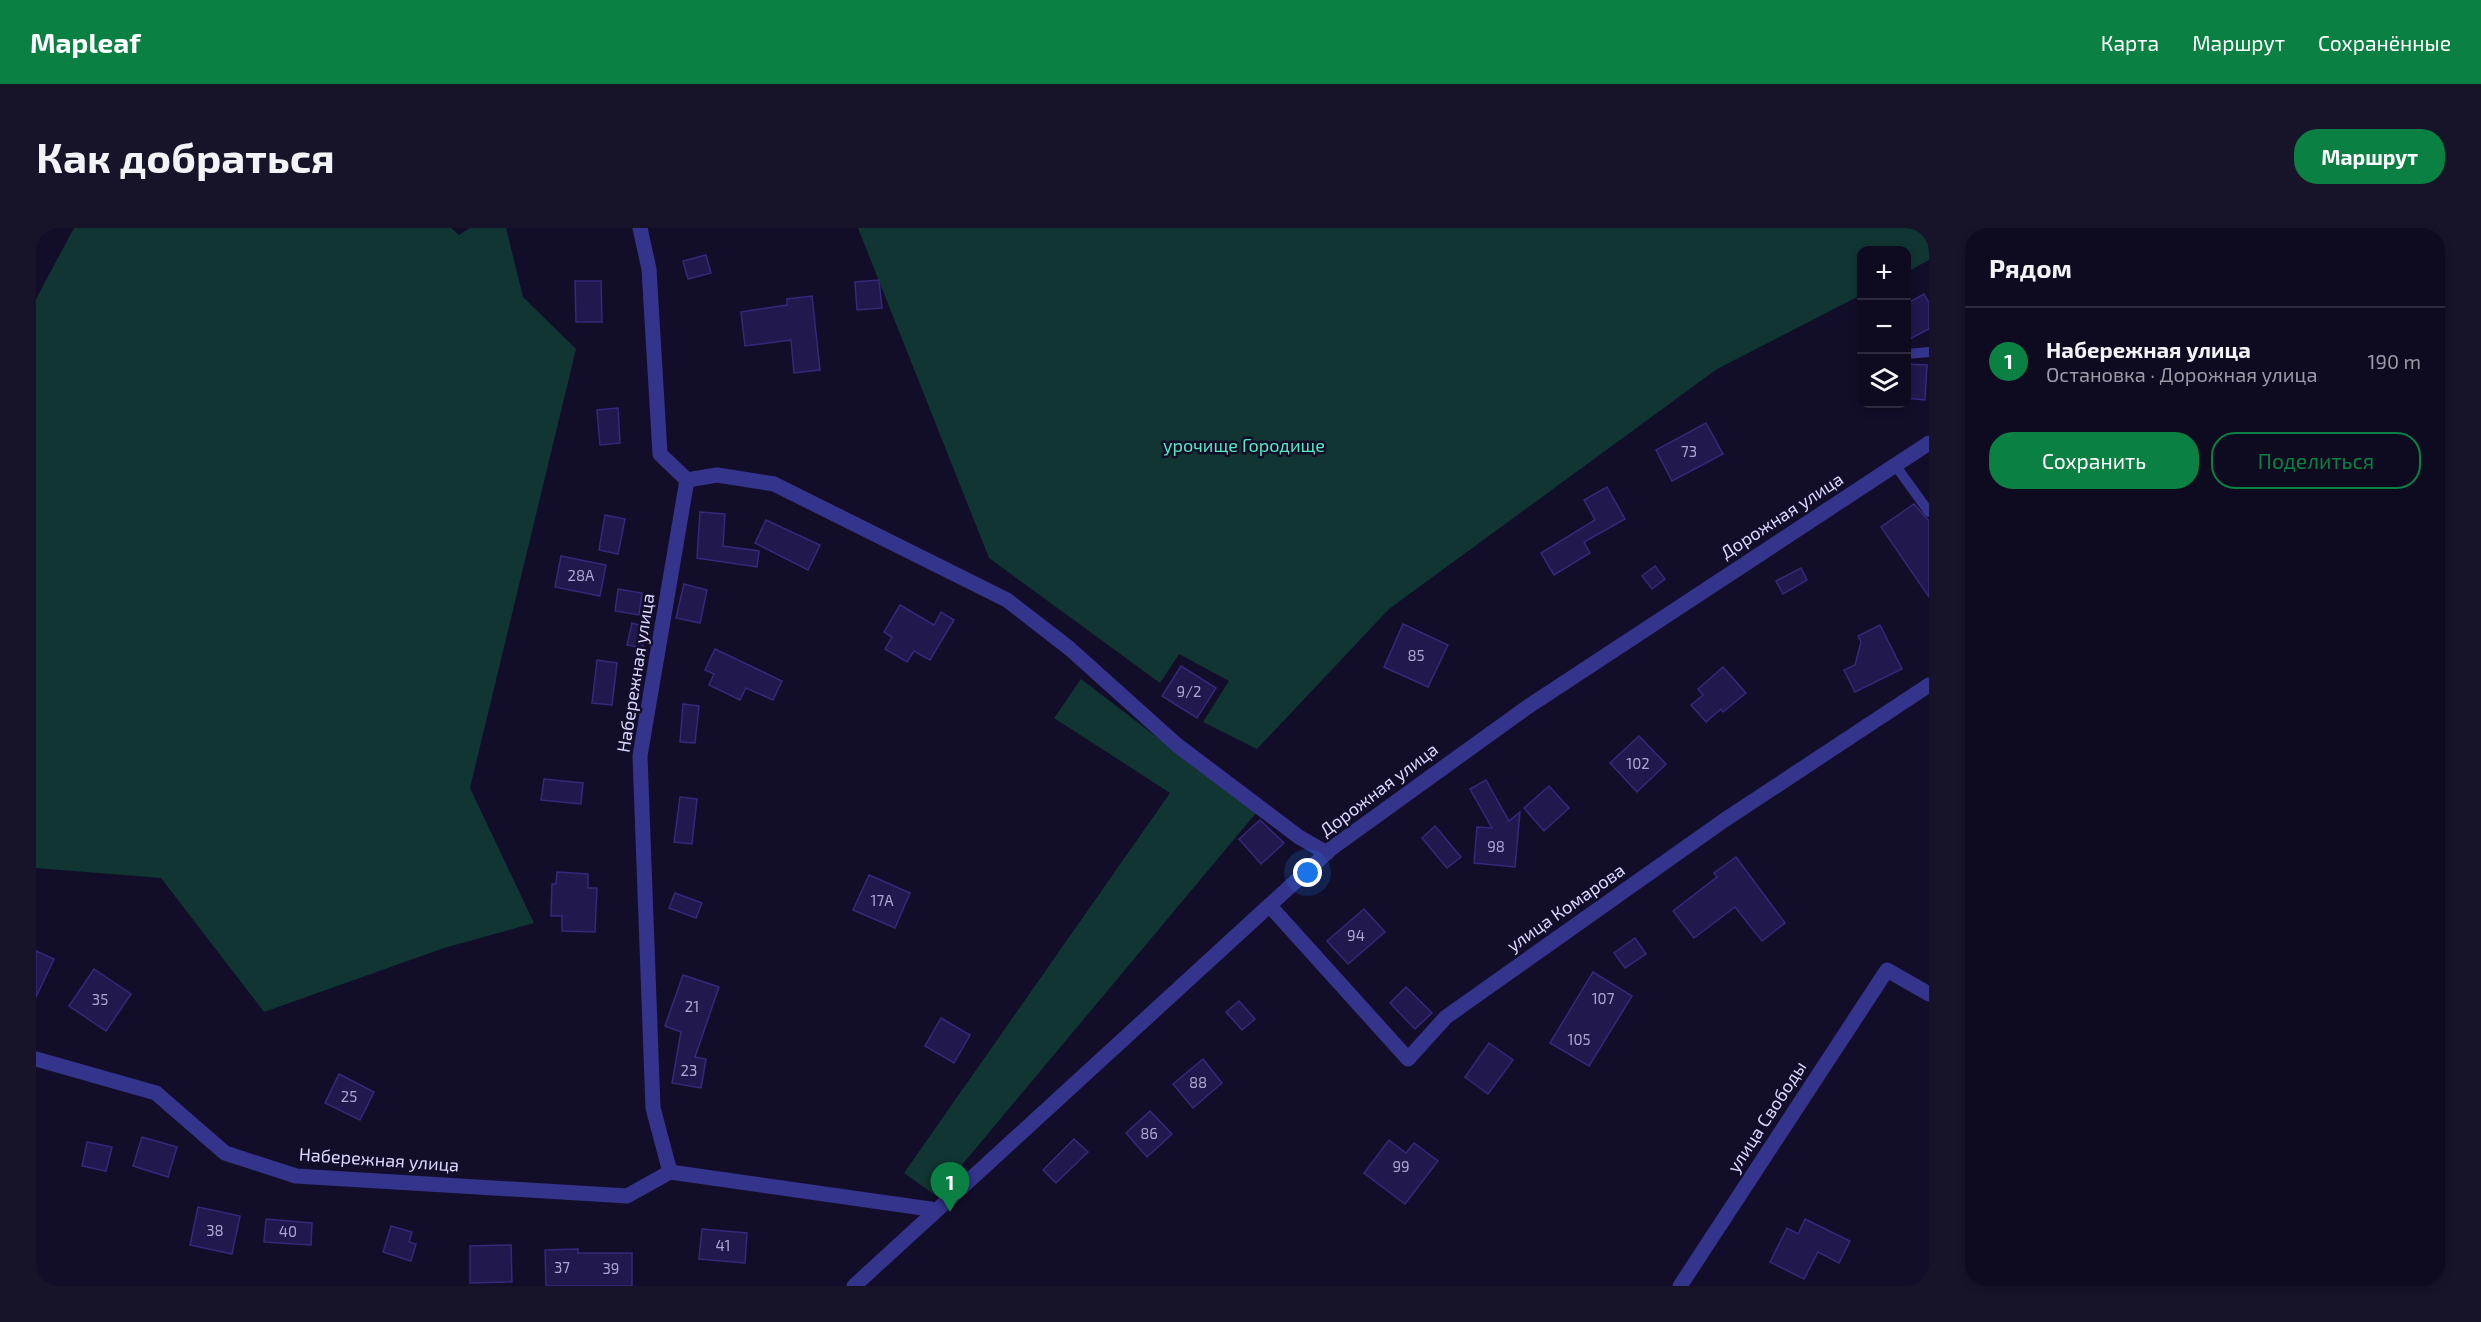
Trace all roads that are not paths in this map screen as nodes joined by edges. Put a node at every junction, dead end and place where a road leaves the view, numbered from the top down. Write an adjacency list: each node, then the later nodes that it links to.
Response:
1 (640, 228): 6 (street)
2 (1929, 352): 3 (lane)
3 (1911, 354)
4 (1929, 443): 5 (street, Дорожная улица)
5 (1895, 465): 7 (lane); 9 (street, Дорожная улица)
6 (687, 480): 9 (street); 13 (street, Набережная улица)
7 (1929, 512)
8 (1929, 686): 10 (street, улица Комарова)
9 (1327, 853): 10 (street, Дорожная улица)
10 (1270, 906): 14 (street, Дорожная улица)
11 (1929, 994): 16 (street, улица Свободы)
12 (36, 1059): 13 (street, Набережная улица)
13 (670, 1172): 14 (street)
14 (937, 1210): 15 (street, Дорожная улица)
15 (854, 1286)
16 (1680, 1286)

